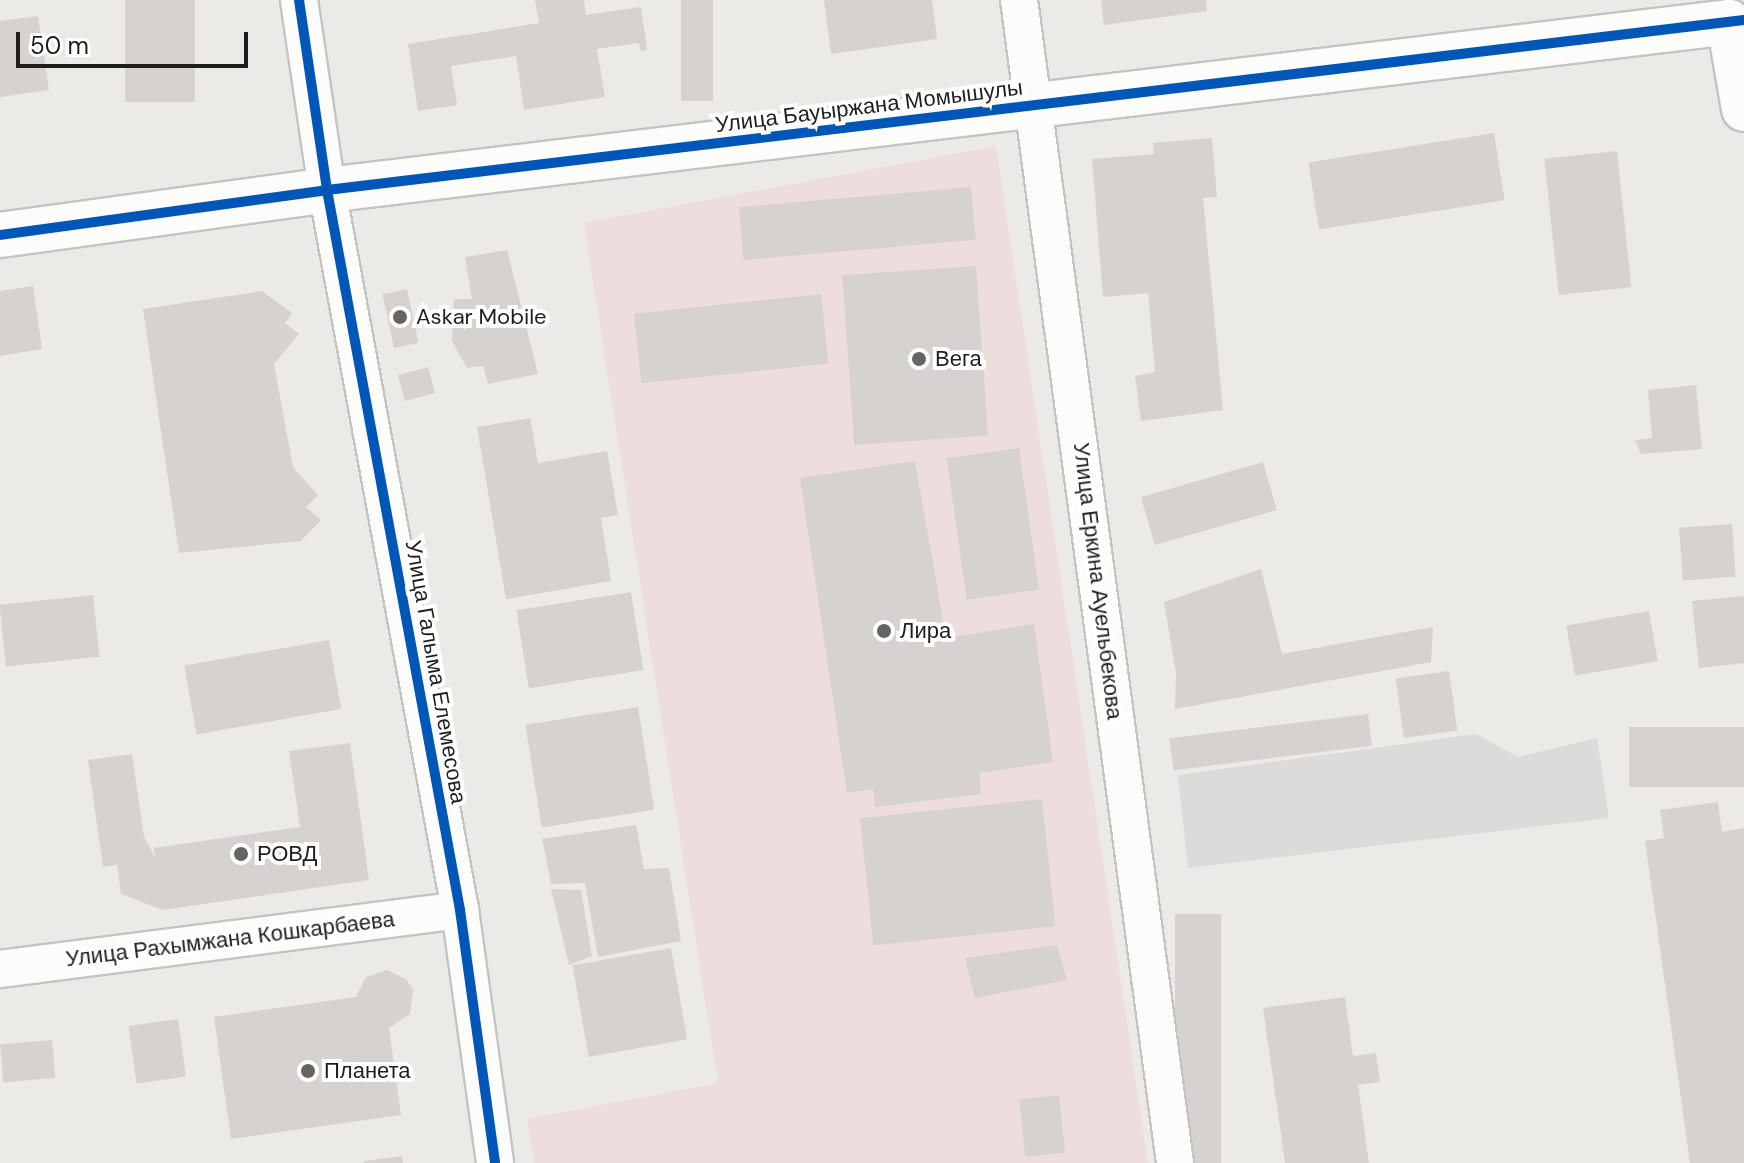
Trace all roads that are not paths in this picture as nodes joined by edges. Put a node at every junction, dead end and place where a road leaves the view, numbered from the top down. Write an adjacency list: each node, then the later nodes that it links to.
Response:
1 (299, 0): 6 (street, Улица Галыма Елемесова)
2 (1019, 0): 4 (street, Улица Еркина Ауельбекова)
3 (1733, 14): 4 (street, Улица Бауыржана Момышулы); 5 (street)
4 (1036, 106): 6 (street, Улица Бауыржана Момышулы); 11 (street, Улица Еркина Ауельбекова)
5 (1744, 109)
6 (327, 190): 7 (street, Улица Бауыржана Момышулы); 8 (street, Улица Галыма Елемесова)
7 (0, 235)
8 (460, 910): 9 (street, Улица Рахымжана Кошкарбаева); 10 (street, Улица Галыма Елемесова)
9 (0, 969)
10 (495, 1163)
11 (1175, 1163)

